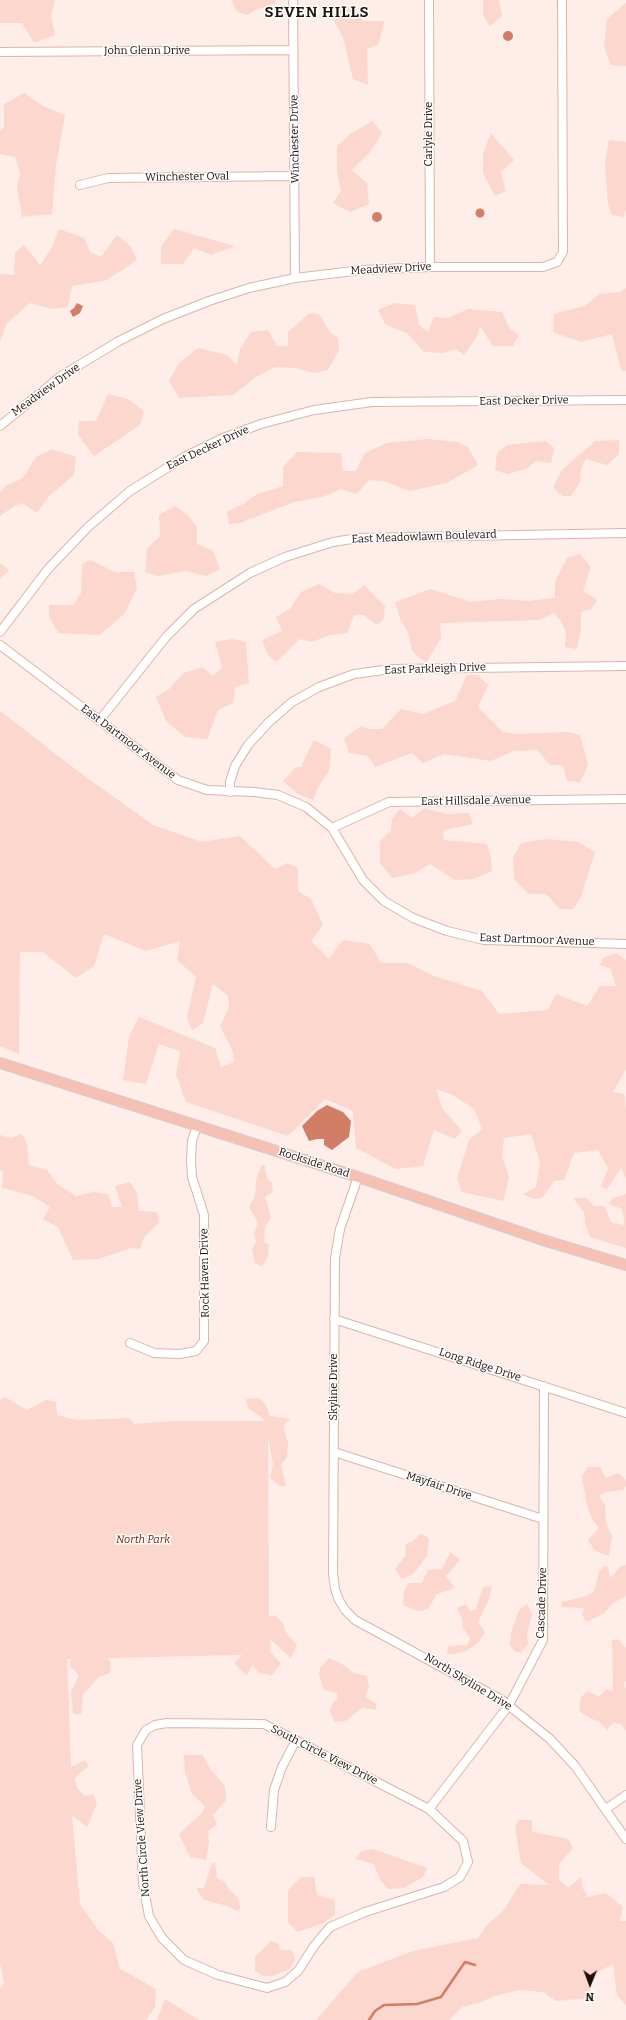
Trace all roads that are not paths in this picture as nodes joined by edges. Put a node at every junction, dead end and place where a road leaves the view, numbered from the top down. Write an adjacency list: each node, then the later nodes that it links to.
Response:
1 (293, 0): 4 (street, Winchester Drive)
2 (429, 0): 8 (street, Carlyle Drive)
3 (562, 0): 8 (street, Meadview Drive)
4 (293, 50): 5 (street, John Glenn Drive); 6 (street, Winchester Drive)
5 (0, 52)
6 (295, 176): 7 (street, Winchester Oval); 9 (street, Winchester Drive)
7 (80, 185)
8 (430, 267): 9 (street, Meadview Drive)
9 (295, 278): 11 (street, Meadview Drive)
10 (626, 400): 13 (street, East Decker Drive)
11 (0, 426)
12 (626, 533): 16 (street, East Meadowlawn Boulevard)
13 (0, 632)
14 (0, 645): 16 (street, East Dartmoor Avenue)
15 (626, 666): 17 (street, East Parkleigh Drive)
16 (99, 721): 17 (street, East Dartmoor Avenue)
17 (230, 792): 19 (street, East Dartmoor Avenue)
18 (626, 799): 19 (street, East Hillsdale Avenue)
19 (332, 828): 20 (street, East Dartmoor Avenue)
20 (626, 944)
21 (0, 1063): 22 (main road, Rockside Road)
22 (197, 1126): 23 (main road, Rockside Road); 26 (street, Rock Haven Drive)
23 (358, 1177): 24 (main road, Rockside Road); 25 (street, Skyline Drive)
24 (626, 1265)
25 (334, 1319): 27 (street, Long Ridge Drive); 29 (street, Skyline Drive)
26 (130, 1343)
27 (544, 1386): 28 (street, Long Ridge Drive); 30 (street, Cascade Drive)
28 (626, 1413)
29 (334, 1452): 30 (street, Mayfair Drive); 31 (street, Skyline Drive)
30 (543, 1519): 32 (street, Cascade Drive)
31 (339, 1600): 32 (street, North Skyline Drive)
32 (508, 1705): 36 (street, Cascade Drive); 37 (street, North Skyline Drive)
33 (146, 1730): 34 (street, South Circle View Drive); 40 (street, North Circle View Drive)
34 (296, 1740): 36 (street, South Circle View Drive); 38 (street)
35 (626, 1795): 37 (street)
36 (429, 1809): 40 (street, South Circle View Drive)
37 (606, 1809): 39 (street, North Skyline Drive)
38 (271, 1827)
39 (626, 1839)
40 (468, 1862)

